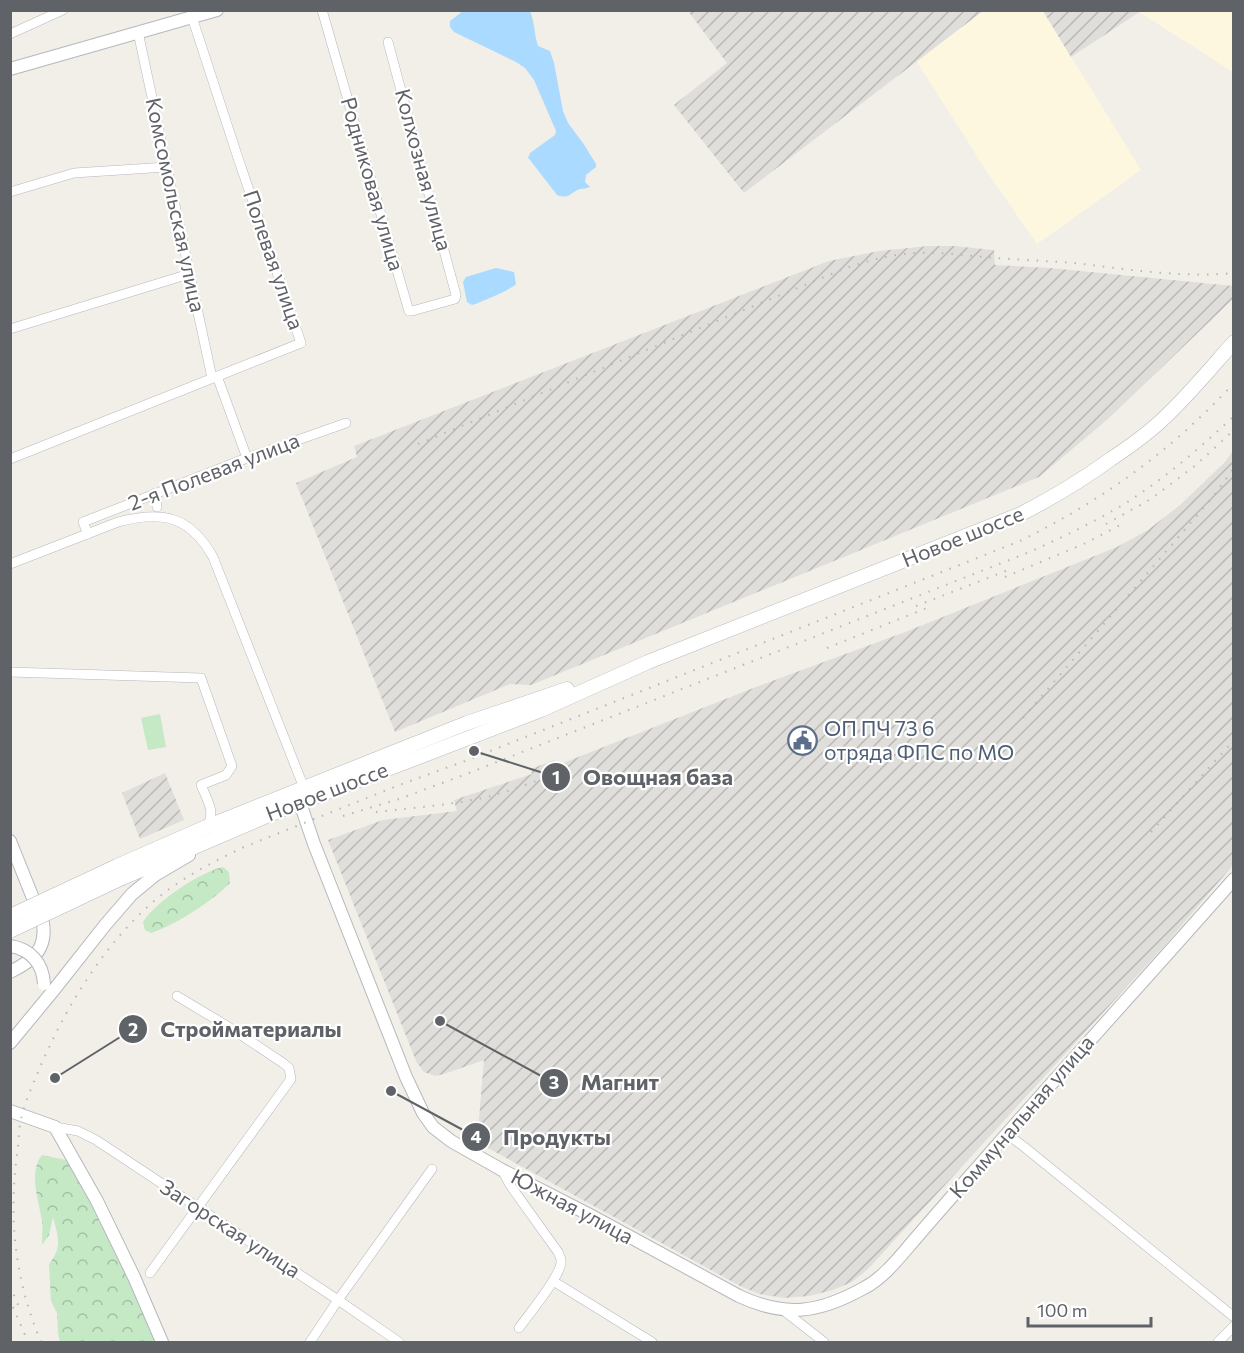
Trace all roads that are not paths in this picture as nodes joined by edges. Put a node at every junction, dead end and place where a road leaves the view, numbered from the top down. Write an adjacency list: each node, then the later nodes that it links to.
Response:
1 (63, 10): 6 (street)
2 (218, 10): 4 (street)
3 (322, 10): 12 (street, Родниковая улица)
4 (192, 17): 5 (street); 15 (street, Полевая улица)
5 (138, 32): 8 (street); 9 (street, Комсомольская улица)
6 (10, 34)
7 (388, 42): 12 (street, Колхозная улица)
8 (10, 69)
9 (167, 167): 10 (street); 11 (street, Комсомольская улица)
10 (10, 192)
11 (189, 274): 13 (street); 15 (street, Комсомольская улица)
12 (456, 298)
13 (10, 328)
14 (1233, 342): 24 (main road, Новое шоссе)
15 (214, 377): 17 (street, Комсомольская улица); 18 (street, Полевая улица)
16 (346, 423): 17 (street, 2-я Полевая улица)
17 (247, 458): 19 (street, 2-я Полевая улица)
18 (10, 459)
19 (155, 493): 20 (street); 21 (street, 2-я Полевая улица)
20 (157, 507)
21 (88, 534): 22 (street); 24 (street)
22 (10, 564)
23 (10, 672): 25 (street)
24 (300, 794): 26 (main road, Новое шоссе); 42 (street, Южная улица)
25 (212, 814): 26 (street); 27 (street)
26 (229, 825): 27 (main road, Новое шоссе); 29 (main road, Новое шоссе); 36 (street)
27 (206, 827): 29 (main road, Новое шоссе)
28 (10, 841): 34 (street)
29 (119, 872): 31 (main road, Новое шоссе, bridge); 32 (main road, Новое шоссе, bridge)
30 (1233, 879): 40 (street, Коммунальная улица)
31 (10, 916)
32 (10, 932)
33 (10, 946): 36 (street, bridge)
34 (10, 972)
35 (177, 996): 43 (street)
36 (33, 1015): 37 (street)
37 (10, 1043)
38 (10, 1111): 39 (street)
39 (55, 1127): 43 (street, Загорская улица); 51 (street)
40 (1006, 1134): 47 (street, Коммунальная улица); 48 (street)
41 (432, 1169): 46 (street)
42 (502, 1170): 45 (street); 47 (street, Южная улица)
43 (197, 1207): 44 (street); 46 (street, Загорская улица)
44 (150, 1273)
45 (553, 1281): 50 (street); 54 (street)
46 (338, 1300): 52 (street); 53 (street, Загорская улица)
47 (783, 1311): 55 (street)
48 (1233, 1317)
49 (1233, 1326): 56 (street)
50 (519, 1328)
51 (162, 1342)
52 (310, 1342)
53 (399, 1342)
54 (652, 1342)
55 (824, 1342)
56 (1218, 1342)

